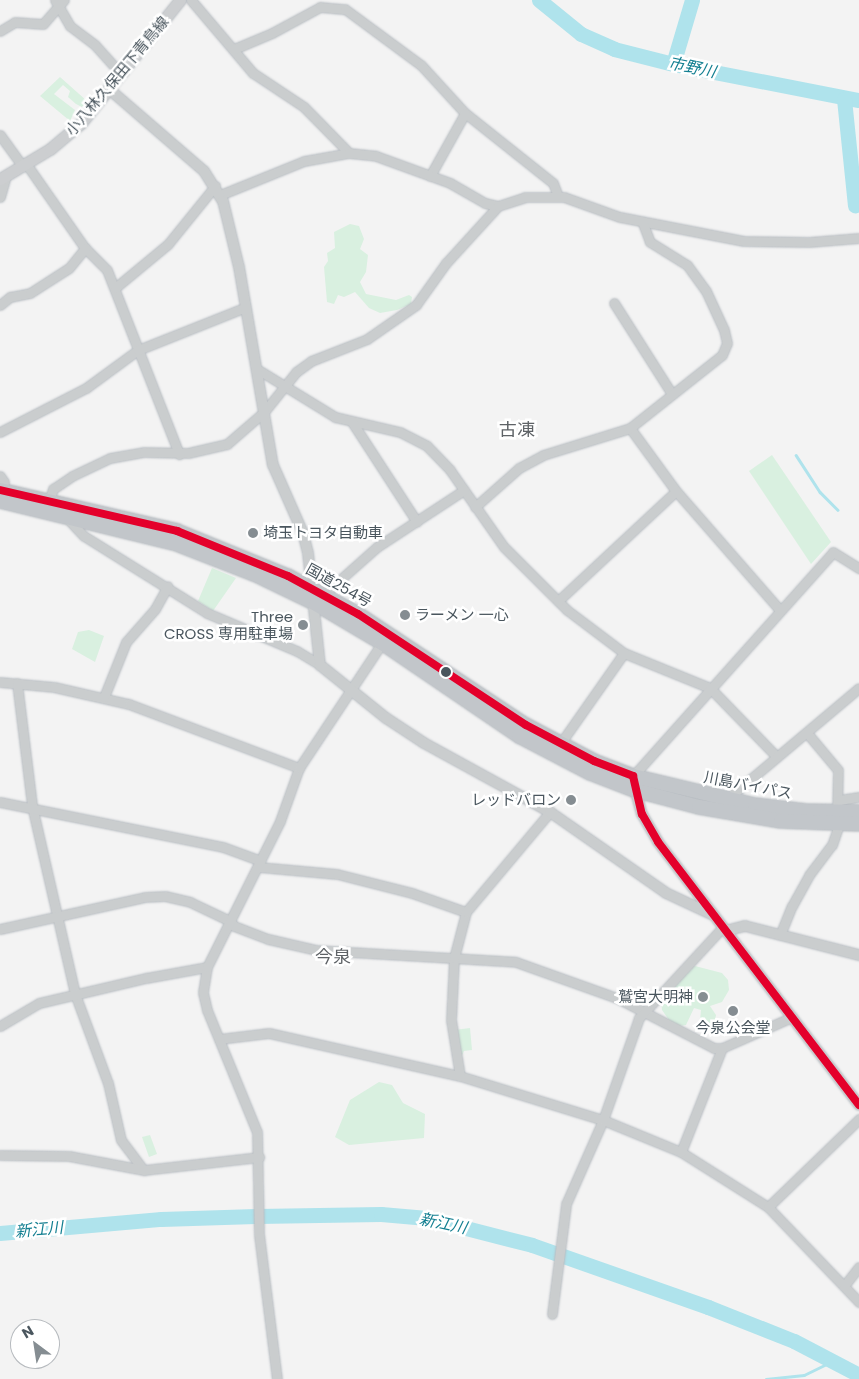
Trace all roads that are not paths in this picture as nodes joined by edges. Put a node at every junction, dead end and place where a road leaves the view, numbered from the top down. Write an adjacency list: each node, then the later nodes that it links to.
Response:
1 (180, 0): 7 (main road, 小八林久保田下青鳥線)
2 (191, 0): 6 (street)
3 (60, 2): 5 (street); 7 (street)
4 (331, 3): 6 (street); 9 (street)
5 (0, 31)
6 (234, 49): 11 (street)
7 (121, 74): 8 (main road, 小八林久保田下青鳥線)
8 (109, 89): 12 (main road, 小八林久保田下青鳥線); 15 (street)
9 (465, 113): 13 (street); 16 (street)
10 (0, 135): 12 (street)
11 (348, 153): 13 (street); 15 (street)
12 (25, 166): 14 (main road, 小八林久保田下青鳥線); 21 (street)
13 (430, 176): 18 (street)
14 (3, 178): 17 (street)
15 (218, 191): 22 (street); 25 (street)
16 (558, 196): 18 (street); 19 (street)
17 (0, 197)
18 (498, 206): 28 (street)
19 (642, 221): 20 (street); 29 (street)
20 (859, 238)
21 (85, 248): 22 (street); 24 (street)
22 (115, 288): 26 (street)
23 (614, 303): 29 (street)
24 (0, 305)
25 (246, 307): 26 (street); 27 (street)
26 (138, 350): 33 (street); 34 (street)
27 (256, 369): 28 (street); 30 (street)
28 (284, 385): 30 (street); 31 (street)
29 (672, 394): 32 (street)
30 (264, 412): 34 (street); 45 (street)
31 (352, 422): 36 (street); 42 (street)
32 (630, 428): 37 (street); 40 (street)
33 (0, 432)
34 (179, 454): 39 (street)
35 (0, 476): 38 (street)
36 (464, 490): 40 (street); 42 (street)
37 (676, 491): 46 (street); 47 (street)
38 (1, 494): 39 (highway, 国道254号); 41 (highway, 国道254号)
39 (48, 501): 45 (highway, 国道254号)
40 (475, 507): 46 (street)
41 (66, 517): 44 (street); 45 (highway, 国道254号)
42 (417, 522): 45 (street)
43 (859, 568): 47 (street)
44 (168, 586): 50 (street); 56 (street)
45 (317, 596): 48 (highway, 国道254号); 50 (street); 58 (highway, 国道254号)
46 (558, 601): 49 (street)
47 (779, 609): 53 (street)
48 (382, 643): 55 (street); 61 (highway, 国道254号)
49 (624, 652): 53 (street); 58 (street)
50 (320, 665): 55 (street)
51 (0, 682): 52 (street)
52 (17, 683): 56 (street); 65 (street)
53 (710, 688): 59 (street); 61 (street)
54 (859, 688): 57 (street)
55 (349, 690): 60 (street); 66 (street)
56 (104, 697): 60 (street)
57 (807, 733): 59 (street); 67 (street)
58 (560, 744): 61 (highway, 国道254号)
59 (777, 757): 63 (street)
60 (299, 768): 70 (street)
61 (634, 783): 63 (highway, 川島バイパス); 67 (highway, 川島バイパス); 72 (street)
62 (859, 797): 67 (street)
63 (727, 799): 67 (highway, 川島バイパス)
64 (0, 802): 65 (street)
65 (32, 806): 70 (street); 73 (street)
66 (550, 812): 71 (street); 72 (street)
67 (838, 812): 68 (highway, 川島バイパス); 69 (highway, 川島バイパス); 77 (street)
68 (859, 812)
69 (859, 824)
70 (260, 864): 71 (street); 74 (street)
71 (466, 912): 79 (street)
72 (713, 915): 76 (street)
73 (58, 916): 74 (street); 75 (street); 81 (street)
74 (230, 920): 79 (street); 80 (street)
75 (0, 929)
76 (724, 929): 77 (street); 82 (street); 83 (street)
77 (780, 935): 78 (street)
78 (858, 952)
79 (454, 958): 82 (street); 87 (street)
80 (207, 967): 81 (street); 85 (street)
81 (75, 994): 84 (street); 94 (street)
82 (643, 1013): 86 (street); 90 (street)
83 (792, 1017): 86 (street); 88 (street)
84 (0, 1026)
85 (219, 1039): 87 (street); 93 (street)
86 (722, 1048): 91 (street)
87 (460, 1076): 90 (street)
88 (859, 1105)
89 (859, 1119): 95 (street)
90 (603, 1120): 91 (street); 99 (street)
91 (681, 1152): 95 (street)
92 (0, 1155): 94 (street)
93 (259, 1157): 94 (street); 100 (street)
94 (144, 1170)
95 (768, 1207): 97 (street)
96 (859, 1267): 97 (street)
97 (844, 1286): 98 (street)
98 (859, 1302)
99 (552, 1314)
100 (277, 1379)

